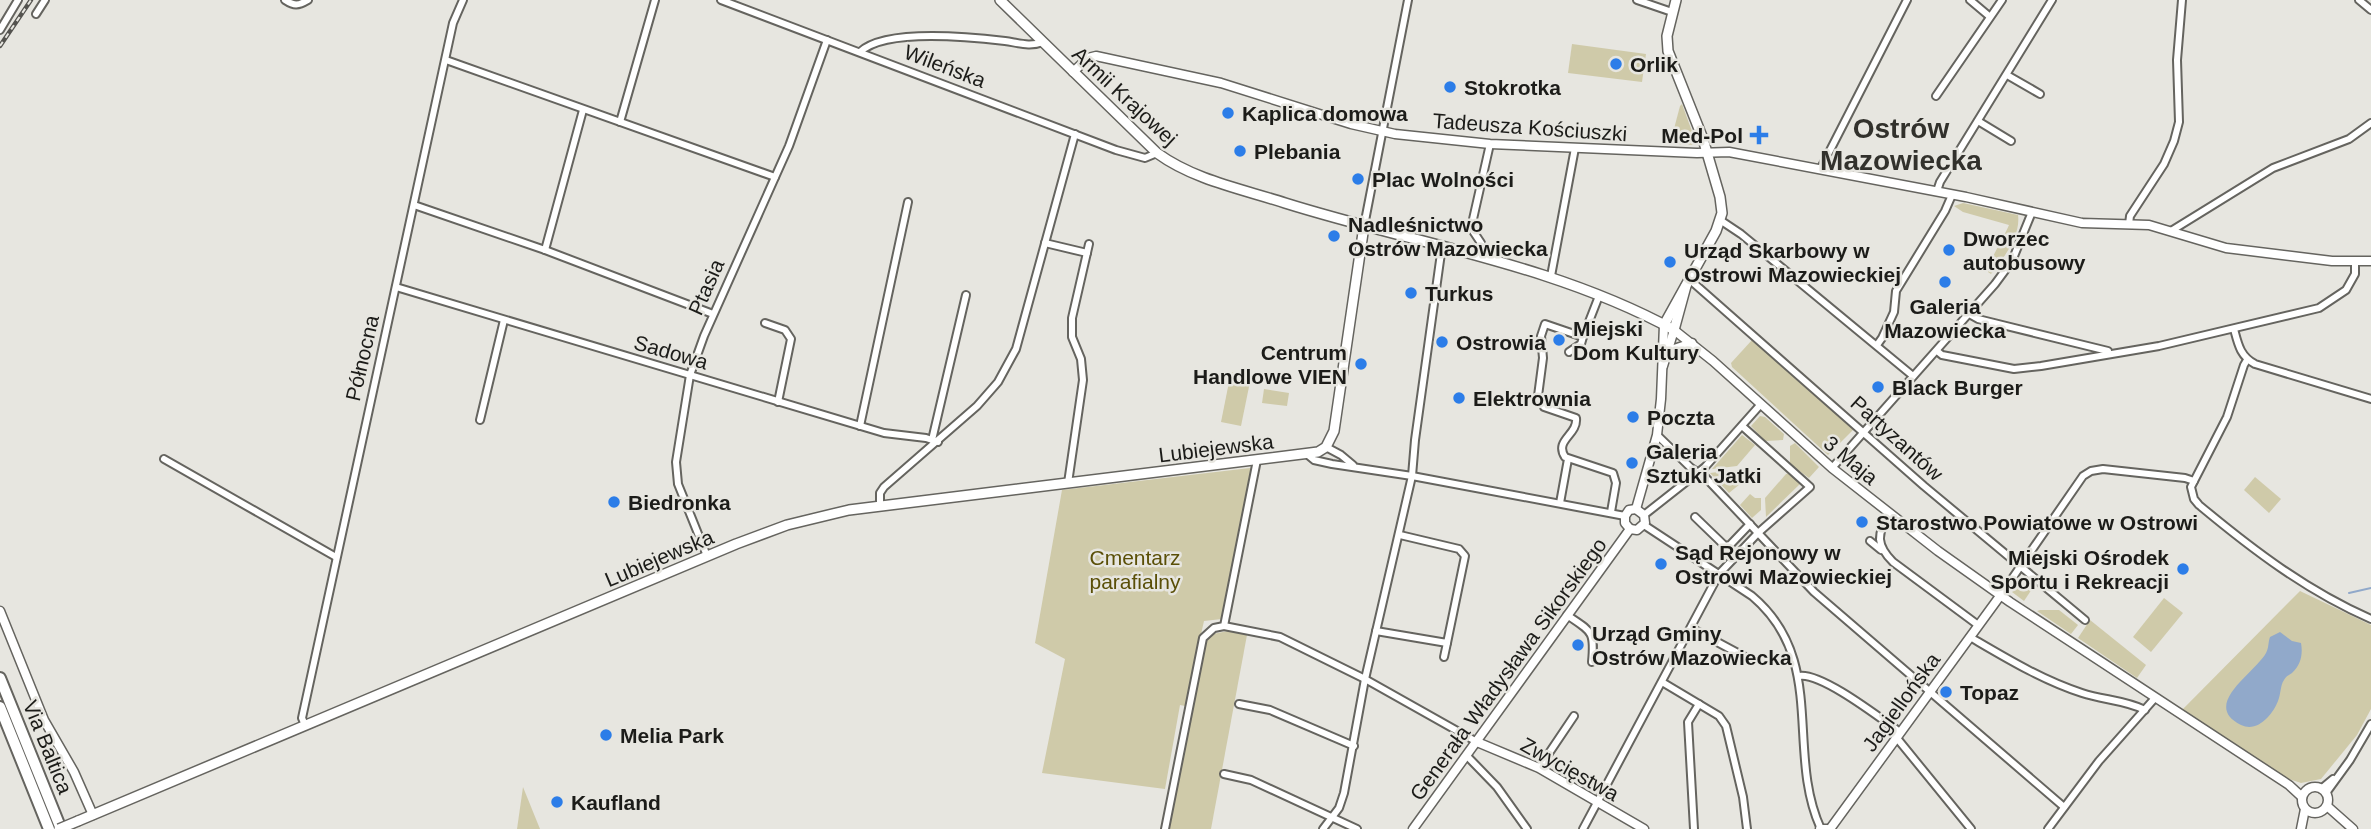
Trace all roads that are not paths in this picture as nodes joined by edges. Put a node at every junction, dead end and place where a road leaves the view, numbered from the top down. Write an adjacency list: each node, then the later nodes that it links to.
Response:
1 (18, 0): 22 (street)
2 (45, 0): 20 (street)
3 (285, 0): 4 (street)
4 (308, 0)
5 (463, 0): 26 (street, Północna)
6 (654, 0): 33 (street)
7 (721, 0): 23 (street, Wileńska)
8 (1000, 0): 24 (main road, Armii Krajowej)
9 (1408, 0): 35 (street)
10 (1637, 0): 19 (street)
11 (1676, 0): 19 (main road)
12 (1907, 0): 42 (street)
13 (1970, 0): 21 (street)
14 (2002, 0): 21 (street)
15 (2052, 0): 28 (street)
16 (2182, 0): 50 (street)
17 (2359, 0): 18 (street)
18 (2371, 10)
19 (1672, 12): 41 (main road)
20 (36, 14)
21 (1989, 16): 30 (street)
22 (0, 30)
23 (827, 40): 25 (street, Wileńska); 43 (street, Ptasia)
24 (1043, 42): 25 (street); 27 (main road, Armii Krajowej)
25 (860, 52): 36 (street, Wileńska)
26 (446, 60): 31 (street); 47 (street, Północna)
27 (1073, 72): 35 (street, Tadeusza Kościuszki); 40 (main road, Armii Krajowej)
28 (2007, 75): 29 (street); 32 (street)
29 (2040, 94)
30 (1936, 96)
31 (583, 110): 33 (street); 57 (street)
32 (1978, 121): 37 (street); 44 (street)
33 (620, 122): 43 (street)
34 (2371, 123): 52 (street)
35 (1383, 132): 38 (street, Tadeusza Kościuszki); 51 (street)
36 (1075, 134): 40 (street, Wileńska); 53 (street)
37 (2011, 141)
38 (1490, 144): 39 (street, Tadeusza Kościuszki); 54 (street)
39 (1576, 148): 41 (street, Tadeusza Kościuszki); 61 (street)
40 (1157, 153): 51 (main road, Armii Krajowej)
41 (1708, 153): 42 (street, Tadeusza Kościuszki); 49 (main road)
42 (1821, 168): 44 (street, Tadeusza Kościuszki)
43 (775, 177): 66 (street, Ptasia)
44 (1937, 191): 45 (street, Tadeusza Kościuszki)
45 (1951, 195): 48 (street, Tadeusza Kościuszki); 75 (street)
46 (908, 202): 88 (street)
47 (414, 205): 57 (street); 63 (street, Północna)
48 (2032, 212): 50 (street, Tadeusza Kościuszki); 67 (street)
49 (1720, 220): 62 (main road); 75 (street)
50 (2129, 224): 52 (street, Tadeusza Kościuszki)
51 (1364, 226): 56 (main road, 3 Maja); 93 (main road)
52 (2171, 231): 60 (street, Tadeusza Kościuszki)
53 (1045, 243): 58 (street); 92 (street)
54 (1481, 243)
55 (1089, 244): 58 (street)
56 (1442, 246): 61 (main road, 3 Maja); 102 (street)
57 (545, 250): 66 (street)
58 (1087, 253): 104 (street)
59 (2371, 261): 60 (street, Tadeusza Kościuszki)
60 (2355, 262): 71 (street)
61 (1550, 276): 65 (main road, 3 Maja)
62 (1687, 283): 70 (main road); 72 (main road); 90 (street, Partyzantów)
63 (396, 287): 68 (street, Sadowa); 120 (street, Północna)
64 (966, 295): 92 (street)
65 (1599, 296): 70 (main road, 3 Maja); 73 (street)
66 (713, 314): 82 (street, Ptasia)
67 (1969, 314): 77 (street); 79 (street)
68 (504, 320): 82 (street, Sadowa); 87 (street)
69 (765, 323): 85 (street)
70 (1664, 325): 72 (main road, 3 Maja); 81 (street)
71 (2234, 329): 79 (street); 80 (street)
72 (1674, 330): 74 (street, 3 Maja); 76 (street)
73 (1583, 337): 78 (street); 96 (street)
74 (1692, 343): 76 (street); 86 (street, 3 Maja)
75 (1877, 345): 83 (street)
76 (1668, 351): 81 (street)
77 (1937, 351): 79 (street); 83 (street)
78 (1569, 352)
79 (2114, 352)
80 (2247, 360): 84 (street); 103 (street)
81 (1663, 366): 91 (street)
82 (690, 375): 85 (street, Sadowa); 119 (street, Ptasia)
83 (1913, 376): 90 (street)
84 (2371, 399)
85 (778, 402): 88 (street, Sadowa)
86 (1761, 404): 89 (street); 100 (street, 3 Maja)
87 (480, 420)
88 (860, 426): 92 (street, Sadowa)
89 (1742, 426): 101 (street); 115 (street)
90 (1865, 432): 100 (street); 121 (street, Partyzantów)
91 (1657, 435): 101 (street); 108 (street)
92 (935, 441): 106 (street)
93 (1326, 447): 94 (main road, Lubiejewska); 98 (street); 99 (street, Lubiejewska)
94 (1308, 455): 97 (main road, Lubiejewska); 98 (street, Lubiejewska)
95 (164, 459): 120 (street)
96 (1568, 459): 105 (street); 107 (street)
97 (1256, 460): 104 (main road, Lubiejewska); 128 (street)
98 (1332, 464): 99 (street, Lubiejewska)
99 (1354, 466): 102 (street, Lubiejewska)
100 (1832, 468): 109 (street, 3 Maja)
101 (1699, 473): 108 (street); 112 (street)
102 (1412, 476): 105 (street, Lubiejewska); 116 (street)
103 (2194, 481): 121 (street); 126 (street)
104 (1068, 483): 106 (main road, Lubiejewska)
105 (1560, 503): 107 (street, Lubiejewska)
106 (880, 506): 119 (main road, Lubiejewska)
107 (1611, 512): 110 (street, Lubiejewska)
108 (1640, 512): 110 (street); 113 (street)
109 (1891, 515): 118 (street); 123 (street, 3 Maja)
110 (1625, 516): 114 (street)
111 (1695, 517): 112 (street)
112 (1750, 524): 115 (street)
113 (1644, 525): 114 (street); 122 (street)
114 (1630, 529): 125 (street, Generała Władysława Sikorskiego)
115 (1758, 533): 122 (street); 141 (street)
116 (1400, 535): 131 (street); 133 (street)
117 (1870, 541): 118 (street)
118 (1881, 550): 129 (street)
119 (707, 556): 149 (main road, Lubiejewska)
120 (336, 557): 149 (street, Północna)
121 (2021, 569): 123 (street); 127 (street, Partyzantów)
122 (1719, 574): 130 (street); 137 (street)
123 (2000, 596): 129 (street, Jagiellońska); 142 (street, 3 Maja)
124 (0, 611): 162 (street)
125 (1567, 615): 136 (street); 151 (street, Generała Władysława Sikorskiego)
126 (2371, 619)
127 (2085, 620)
128 (1224, 625): 139 (street); 167 (street)
129 (1978, 625): 132 (street, Jagiellońska)
130 (1691, 628): 135 (street); 140 (street)
131 (1376, 631): 133 (street); 139 (street)
132 (1970, 637): 141 (street, Jagiellońska); 146 (street)
133 (1447, 643): 134 (street)
134 (1444, 657)
135 (1747, 658)
136 (1592, 662)
137 (1798, 676): 150 (street); 176 (street)
138 (0, 678): 166 (highway, Via Baltica)
139 (1365, 678): 151 (street); 152 (street)
140 (1662, 682): 144 (street); 158 (street)
141 (1929, 692): 150 (street, Jagiellońska); 159 (street)
142 (2155, 698): 146 (street); 157 (street, 3 Maja)
143 (1239, 704): 152 (street)
144 (1699, 704): 174 (street); 175 (street)
145 (0, 707): 165 (highway, Via Baltica)
146 (2145, 710): 159 (street)
147 (1574, 716): 154 (street)
148 (2371, 724): 156 (street)
149 (305, 725): 162 (main road, Lubiejewska)
150 (1898, 735): 177 (street, Jagiellońska); 178 (street)
151 (1477, 742): 153 (street, Generała Władysława Sikorskiego); 154 (street, Zwycięstwa)
152 (1353, 746): 163 (street)
153 (1467, 756): 170 (street, Generała Władysława Sikorskiego); 171 (street)
154 (1539, 768): 158 (street, Zwycięstwa)
155 (1224, 775): 163 (street)
156 (2323, 791): 157 (street); 160 (street)
157 (2304, 794): 161 (street)
158 (1597, 803): 172 (street); 173 (street, Zwycięstwa)
159 (2064, 807): 179 (street)
160 (2325, 808): 161 (street); 180 (street)
161 (2308, 811): 164 (street)
162 (93, 815): 166 (main road, Lubiejewska, bridge)
163 (1333, 817): 168 (street); 169 (street)
164 (2302, 826)
165 (49, 829)
166 (60, 829)
167 (1165, 829)
168 (1323, 829)
169 (1357, 829)
170 (1413, 829)
171 (1527, 829)
172 (1583, 829)
173 (1644, 829)
174 (1694, 829)
175 (1747, 829)
176 (1821, 829): 177 (street)
177 (1829, 829)
178 (1971, 829)
179 (2048, 829)
180 (2353, 829)

